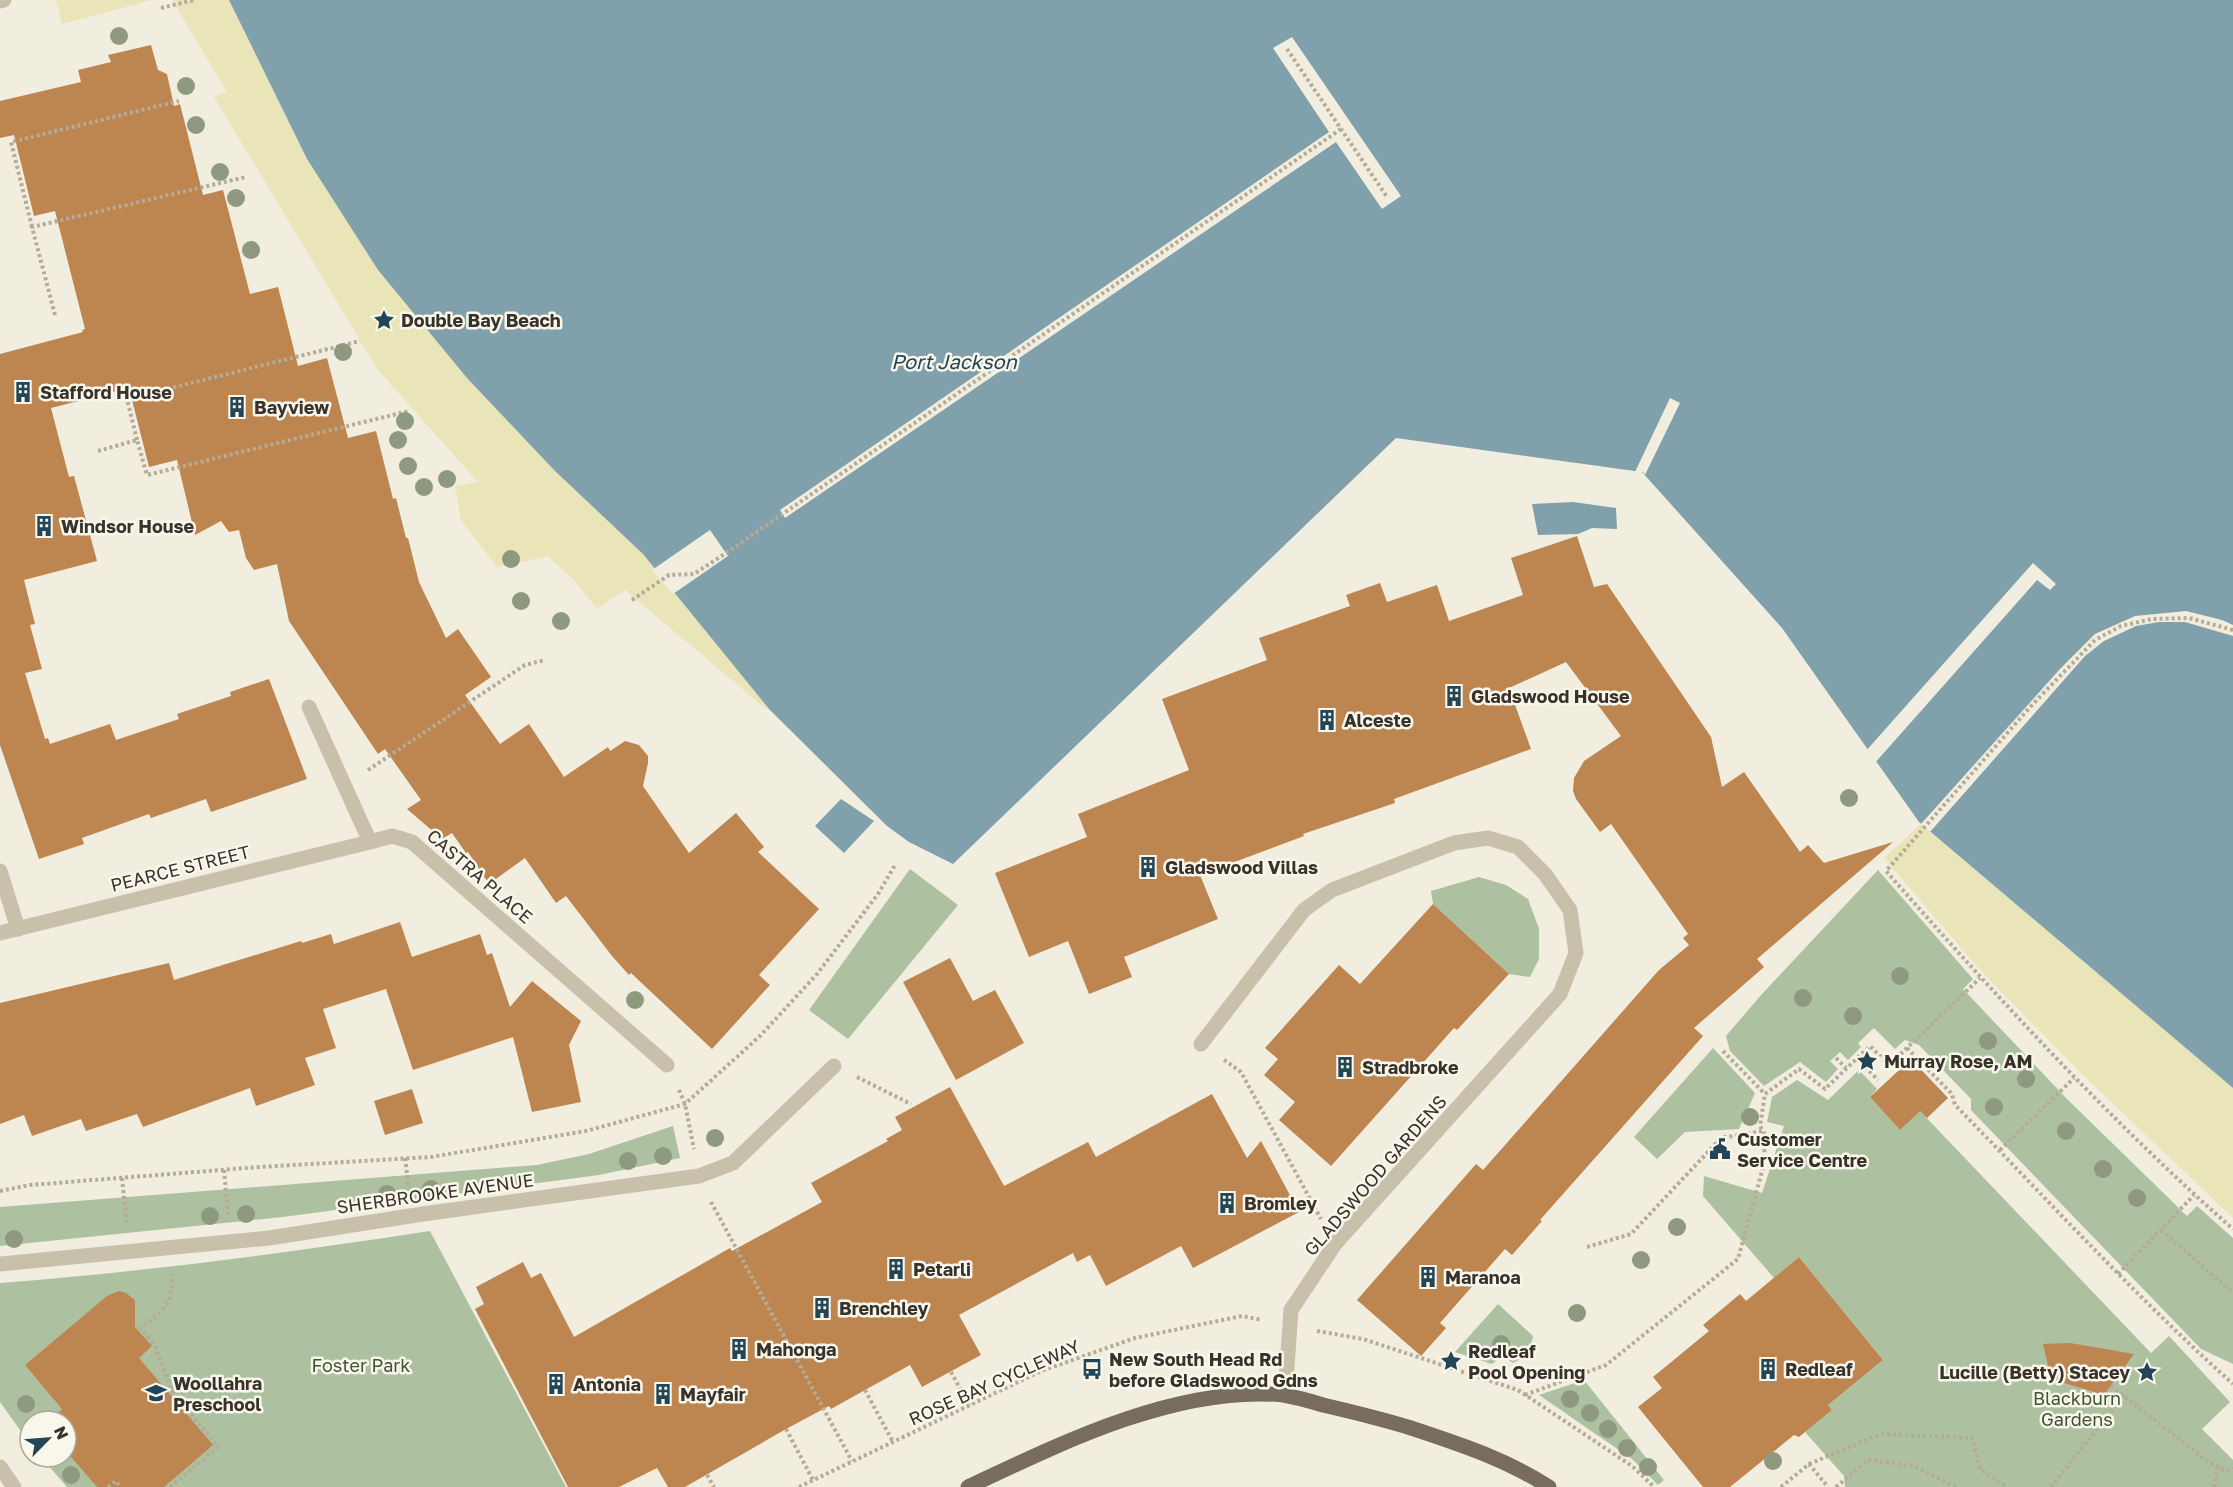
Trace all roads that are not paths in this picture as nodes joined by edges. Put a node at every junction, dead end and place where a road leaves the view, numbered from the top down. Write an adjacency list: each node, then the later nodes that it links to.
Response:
1 (309, 707): 2 (street)
2 (370, 842): 4 (street, PEARCE STREET); 7 (street, CASTRA PLACE)
3 (0, 871): 4 (street)
4 (18, 929): 5 (street, PEARCE STREET)
5 (0, 933)
6 (1201, 1044): 10 (street, GLADSWOOD GARDENS)
7 (667, 1065)
8 (834, 1066): 9 (street, SHERBROOKE AVENUE)
9 (0, 1264)
10 (1285, 1395): 13 (main road); 14 (main road)
11 (0, 1467): 12 (street)
12 (14, 1487)
13 (968, 1487)
14 (1549, 1487)

